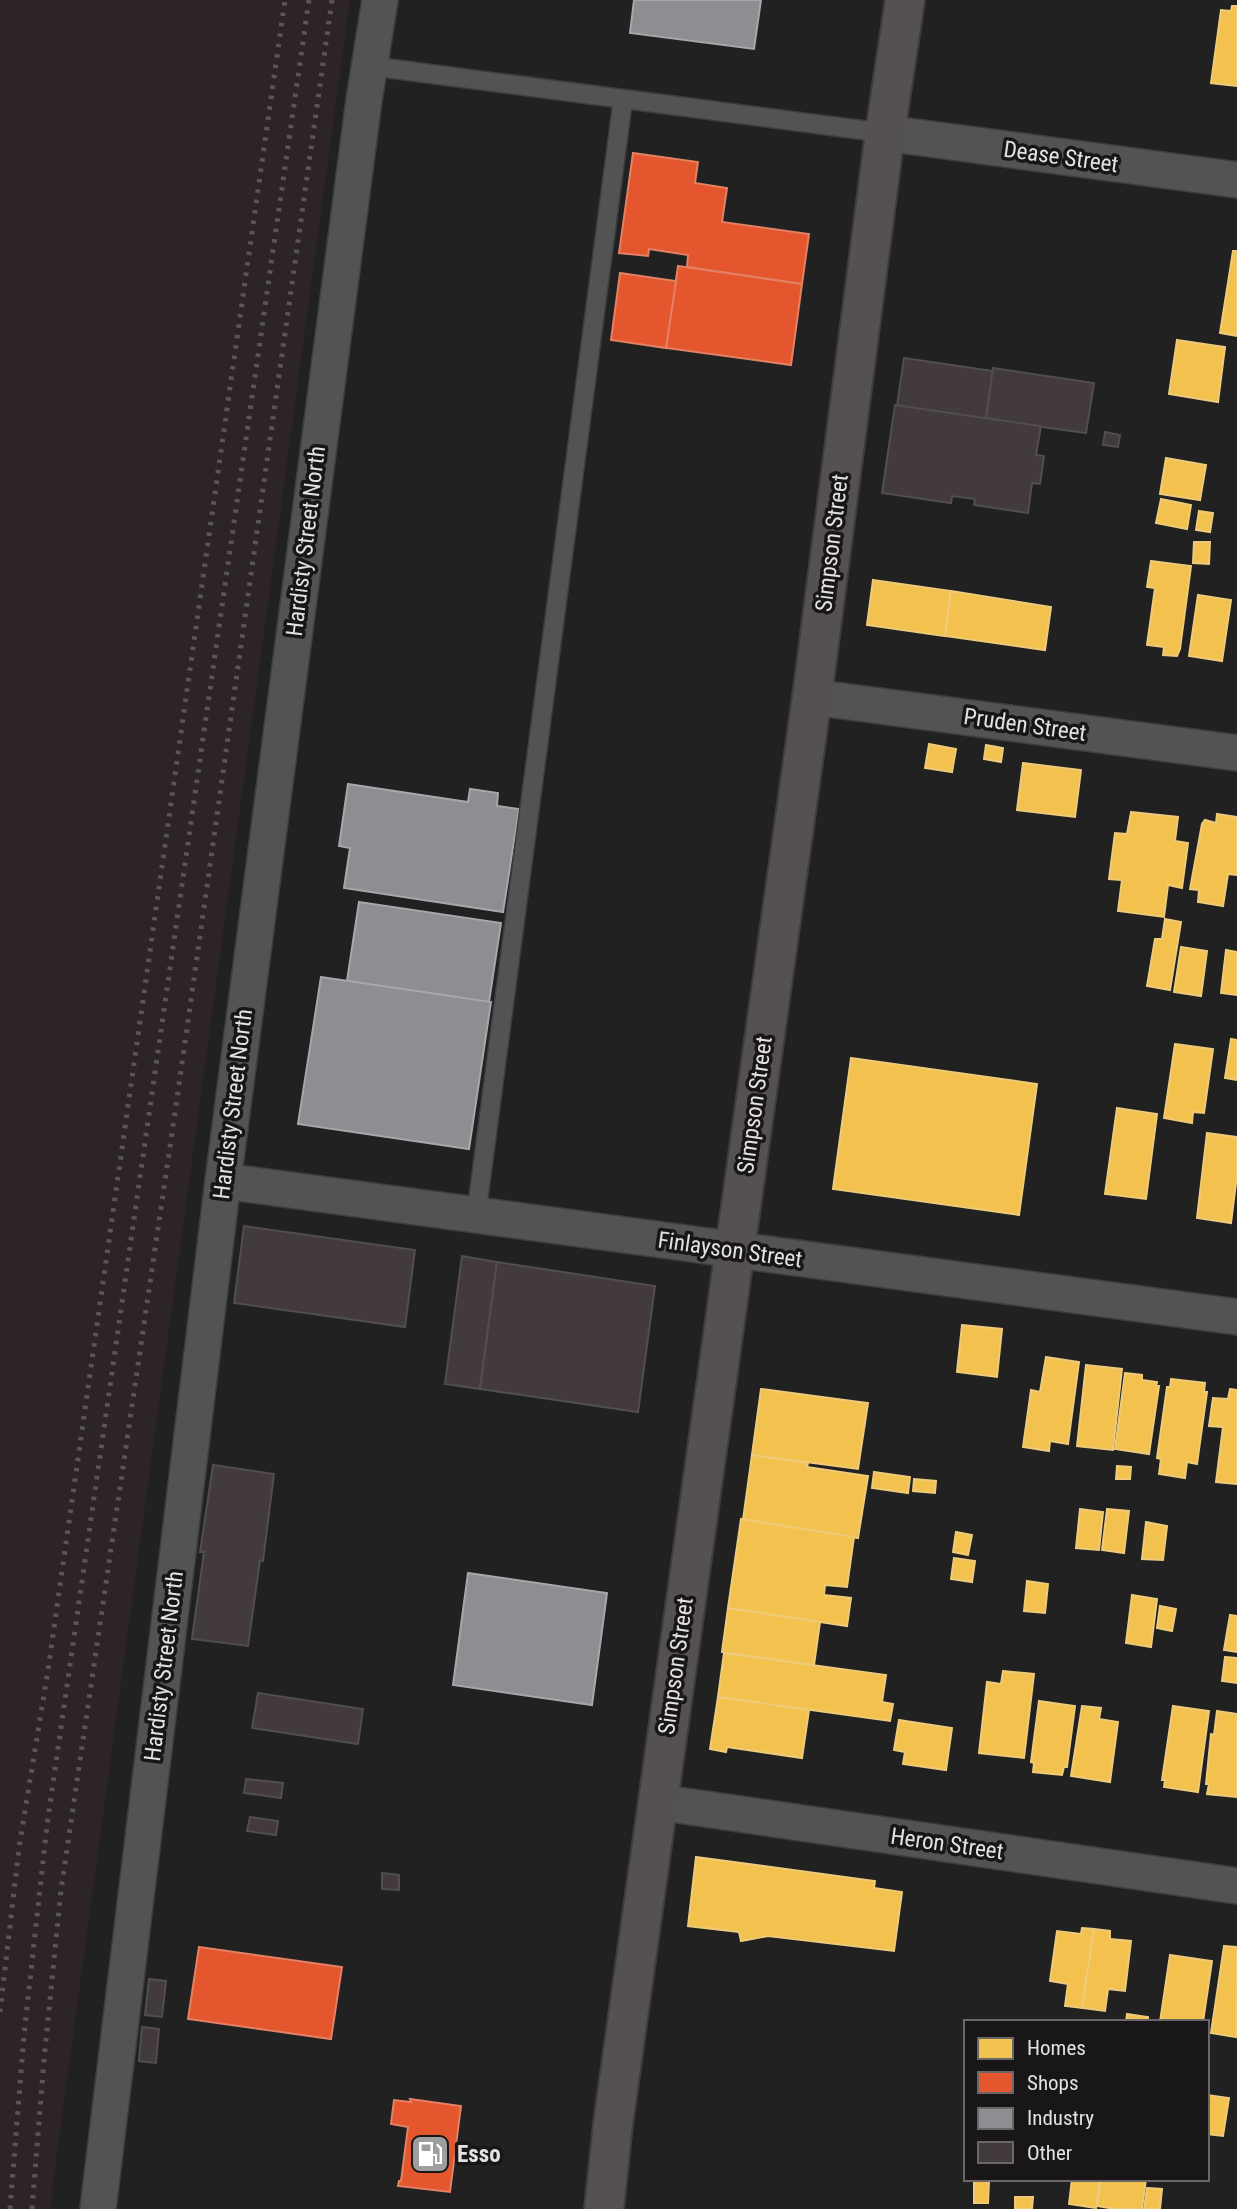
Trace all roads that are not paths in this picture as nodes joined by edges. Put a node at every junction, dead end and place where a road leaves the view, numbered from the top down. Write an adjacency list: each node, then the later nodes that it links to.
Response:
1 (380, 0): 3 (street, Hardisty Street North)
2 (905, 0): 5 (main road, Simpson Street)
3 (370, 66): 4 (lane); 9 (street, Hardisty Street North)
4 (623, 99): 5 (lane); 10 (lane)
5 (885, 133): 6 (street, Dease Street); 7 (main road, Simpson Street)
6 (1237, 180)
7 (812, 696): 8 (street, Pruden Street); 11 (main road, Simpson Street)
8 (1237, 753)
9 (223, 1181): 10 (street, Finlayson Street); 15 (street, Hardisty Street North)
10 (476, 1216): 11 (street, Finlayson Street)
11 (734, 1250): 12 (street, Finlayson Street); 13 (main road, Simpson Street)
12 (1237, 1317)
13 (657, 1802): 14 (street, Heron Street); 16 (main road, Simpson Street)
14 (1237, 1886)
15 (98, 2209)
16 (604, 2209)

